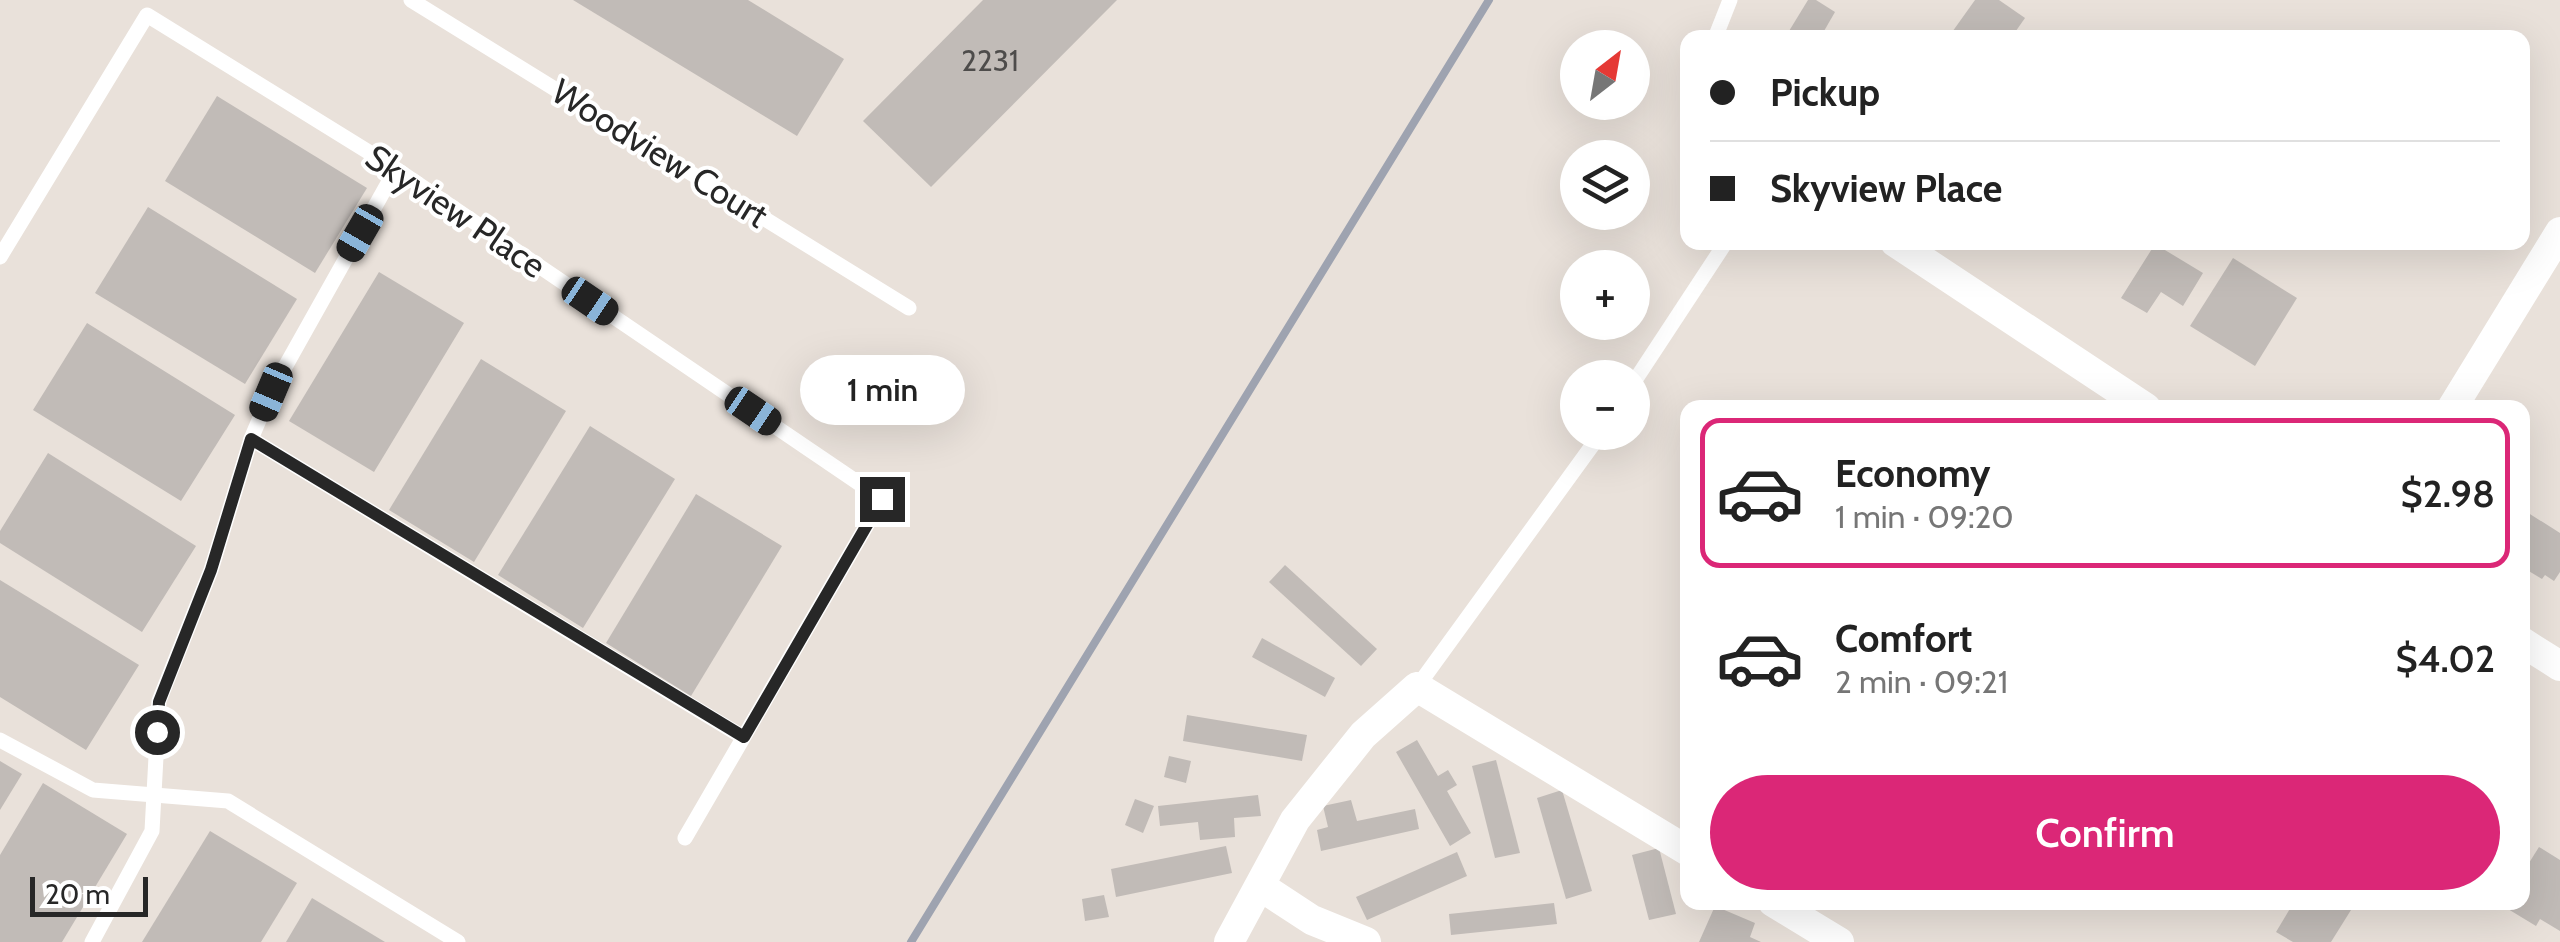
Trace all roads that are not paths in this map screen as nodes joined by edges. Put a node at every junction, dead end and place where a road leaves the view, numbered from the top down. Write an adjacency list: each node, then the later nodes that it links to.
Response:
1 (411, 0): 9 (lane, Woodview Court)
2 (1730, 0): 3 (lane)
3 (1718, 30)
4 (396, 169): 8 (lane, Skyview Place); 13 (lane); 18 (lane, Skyview Place)
5 (2560, 232): 12 (street)
6 (1721, 250): 10 (lane)
7 (1908, 250): 11 (street)
8 (0, 256)
9 (908, 308)
10 (1648, 360)
11 (2134, 400)
12 (2457, 400)
13 (251, 439): 18 (lane); 20 (lane)
14 (1589, 450): 17 (lane)
15 (2530, 647): 16 (street)
16 (2560, 666)
17 (1417, 687): 22 (street); 23 (street)
18 (744, 737): 21 (lane, Skyview Place)
19 (0, 740): 20 (lane)
20 (153, 792): 25 (lane); 26 (lane)
21 (684, 838)
22 (1680, 846)
23 (1260, 886): 27 (street); 28 (street)
24 (1786, 910): 29 (street)
25 (92, 942)
26 (458, 942)
27 (1229, 942)
28 (1366, 942)
29 (1839, 942)

